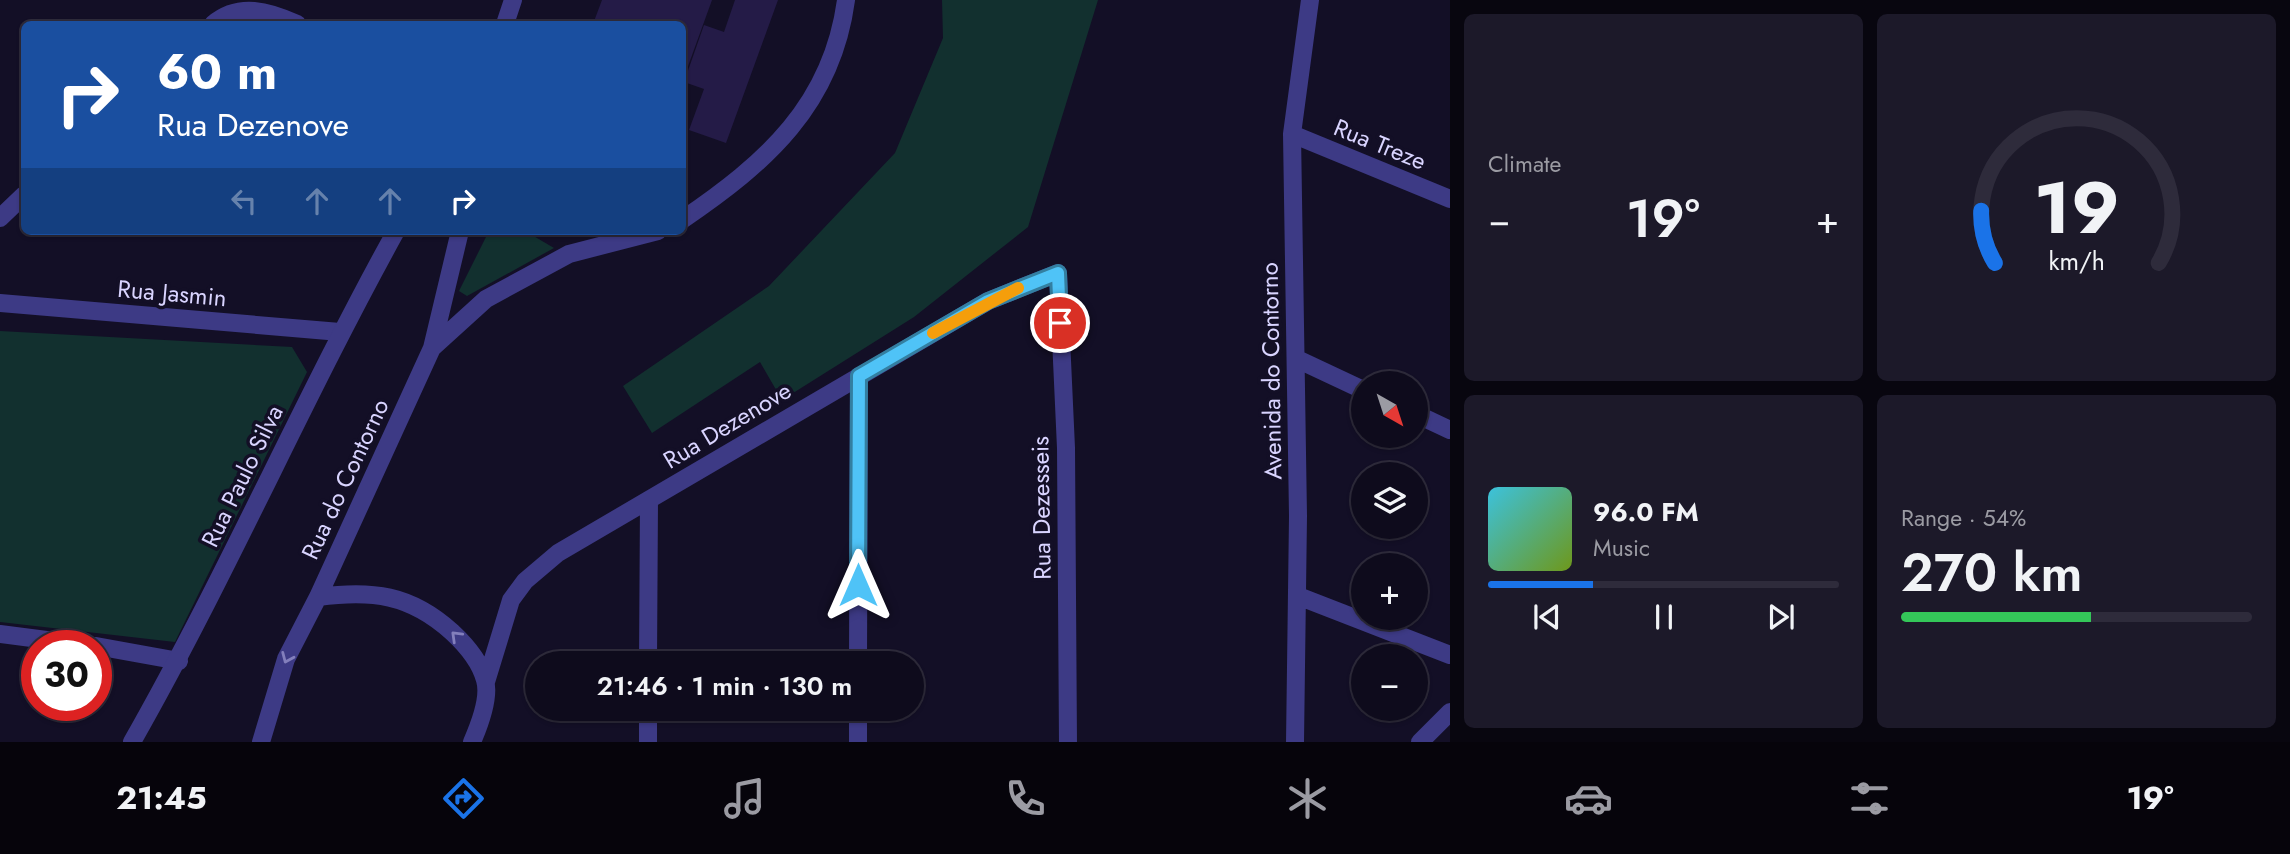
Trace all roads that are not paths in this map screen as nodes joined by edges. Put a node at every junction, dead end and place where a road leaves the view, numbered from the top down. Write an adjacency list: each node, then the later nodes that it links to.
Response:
1 (513, 0): 6 (street)
2 (846, 0): 10 (street)
3 (1310, 0): 7 (street, Avenida do Contorno)
4 (217, 21): 5 (street)
5 (291, 21)
6 (506, 21)
7 (1292, 134): 9 (street, Rua Treze); 19 (street, Avenida do Contorno)
8 (21, 198): 11 (street)
9 (1450, 199)
10 (686, 216)
11 (0, 218)
12 (395, 235): 17 (street, Rua Paulo Silva)
13 (459, 235): 18 (street, Rua do Contorno)
14 (643, 235): 18 (street)
15 (1058, 273): 20 (street, Rua Dezenove); 43 (street, Rua Dezesseis)
16 (0, 303): 17 (street, Rua Jasmin)
17 (340, 332): 33 (street, Rua Paulo Silva)
18 (432, 348): 26 (street, Rua do Contorno)
19 (1297, 359): 21 (street); 25 (street, Avenida do Contorno)
20 (859, 376): 24 (street, Rua Dezenove); 31 (street)
21 (1351, 384)
22 (1428, 420): 23 (street)
23 (1450, 430)
24 (649, 501): 30 (street); 34 (street, Rua Dezenove)
25 (1297, 596): 32 (street); 44 (street, Avenida do Contorno)
26 (318, 597): 34 (street, one-way to 26); 39 (street, Rua do Contorno, one-way to 39)
27 (0, 634): 28 (street)
28 (21, 637)
29 (112, 649): 33 (street)
30 (648, 651)
31 (858, 651)
32 (1450, 655)
33 (178, 661): 38 (street, Rua Paulo Silva)
34 (486, 682): 40 (street)
35 (1450, 712): 45 (street)
36 (648, 721): 41 (street)
37 (858, 721): 42 (street)
38 (132, 742)
39 (261, 742)
40 (472, 742)
41 (648, 742)
42 (858, 742)
43 (1068, 742)
44 (1294, 742)
45 (1420, 742)

